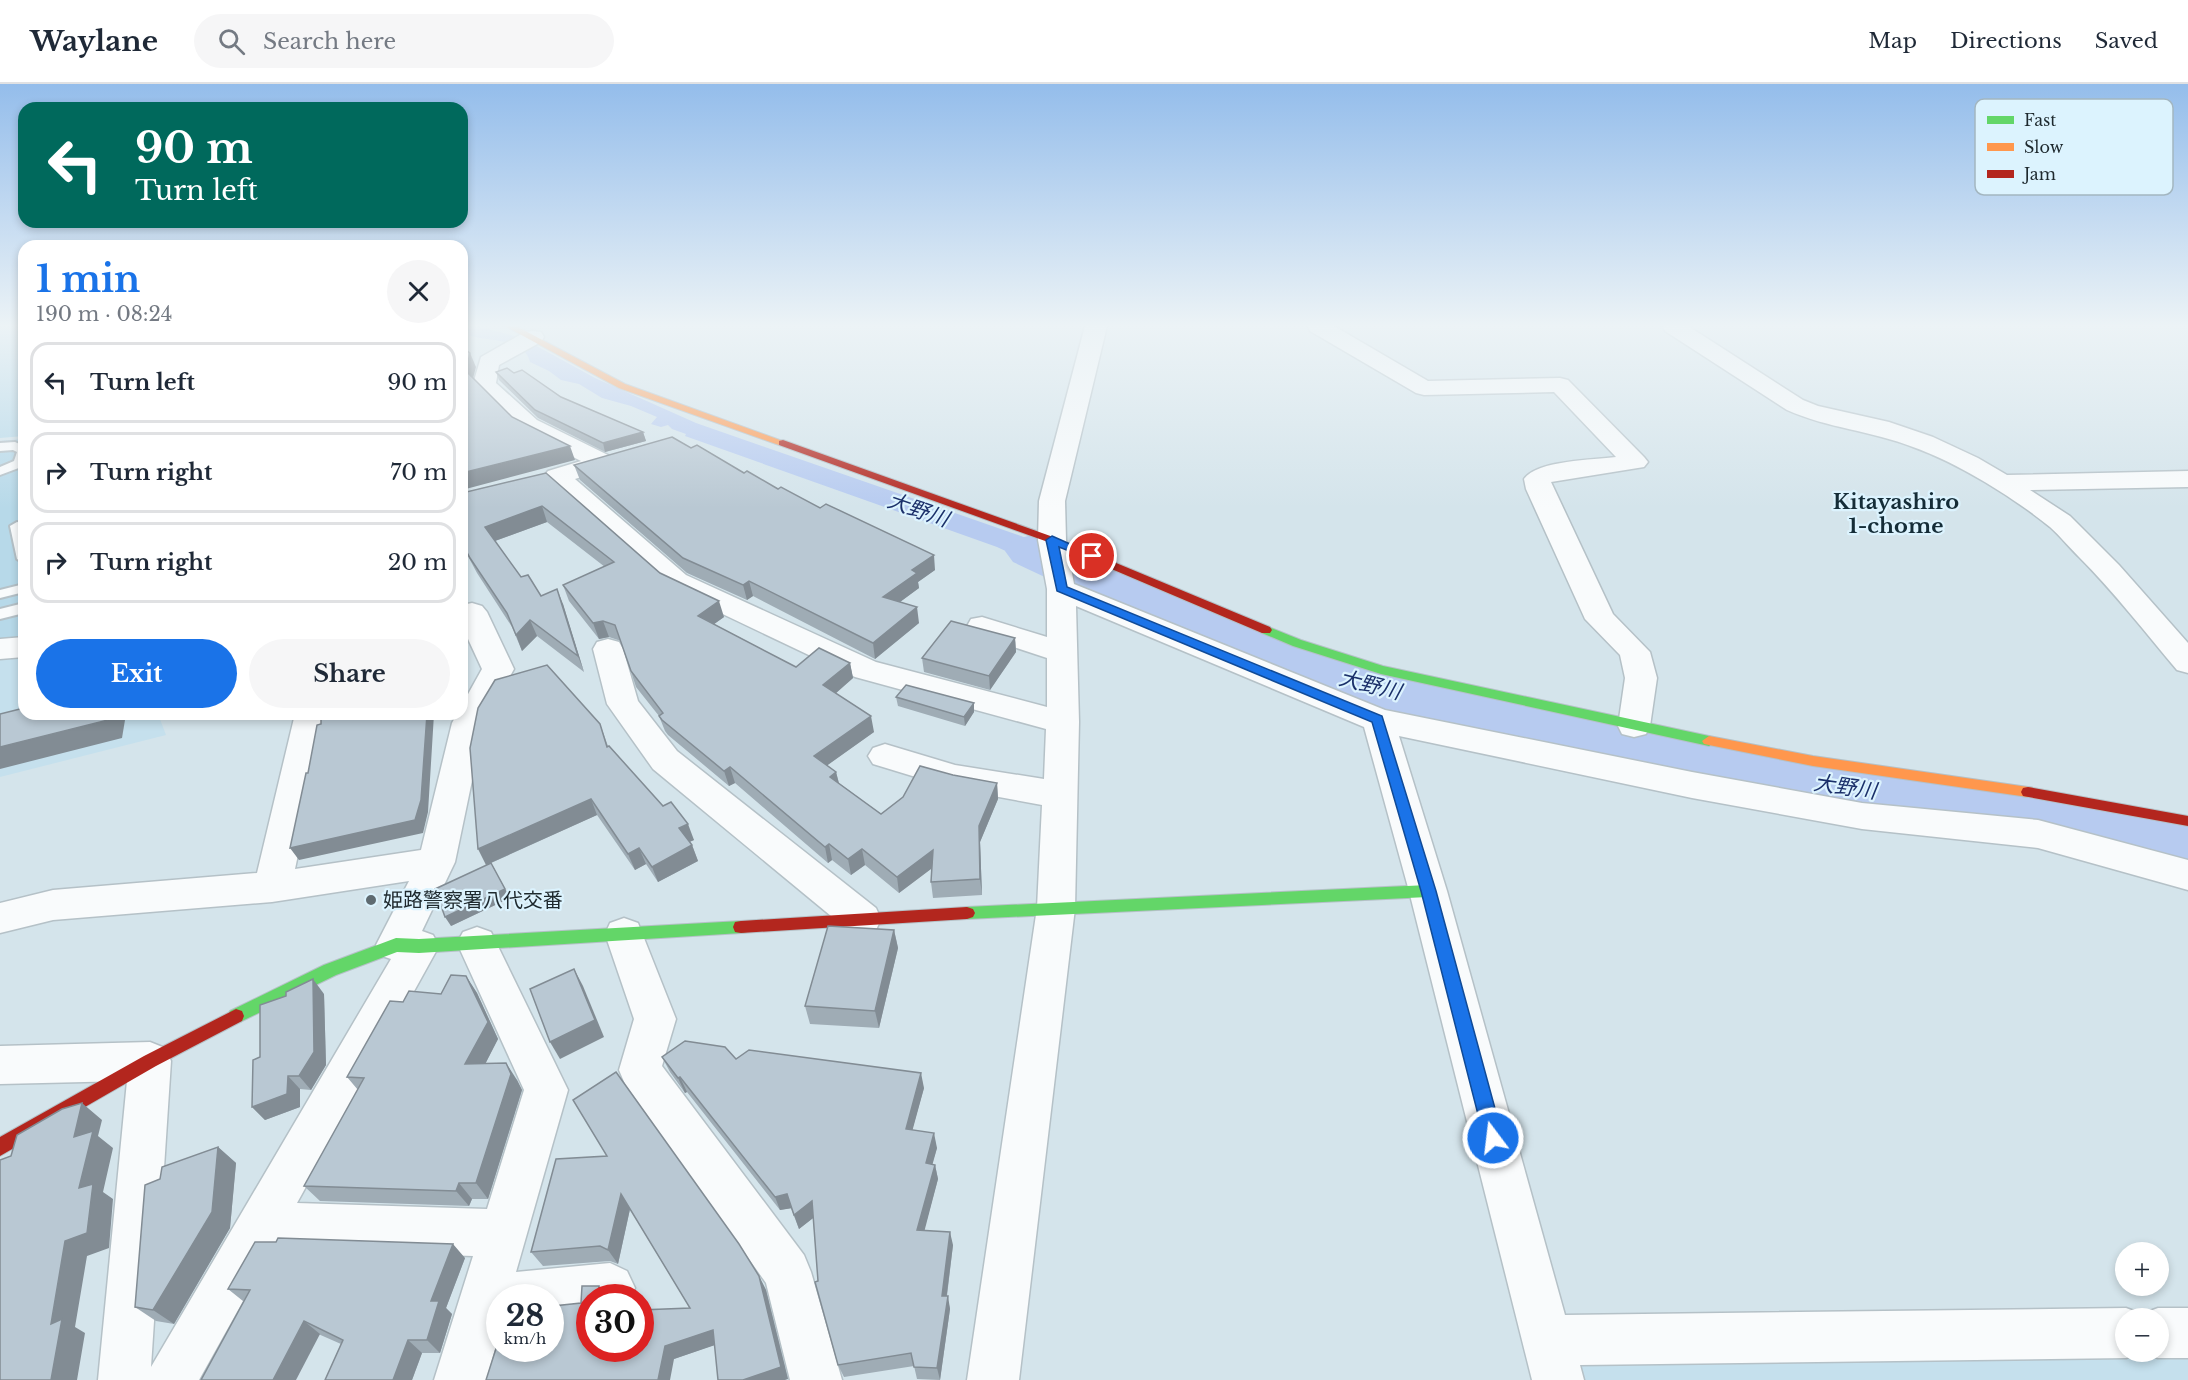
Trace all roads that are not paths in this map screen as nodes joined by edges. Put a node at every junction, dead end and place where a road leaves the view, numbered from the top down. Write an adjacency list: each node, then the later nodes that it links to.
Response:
1 (487, 386): 34 (street)
2 (623, 386): 16 (street)
3 (1081, 386): 16 (street)
4 (1421, 386): 5 (street)
5 (1493, 386)
6 (1561, 386): 35 (street)
7 (1766, 386): 13 (street)
8 (0, 447): 9 (lane)
9 (18, 450)
10 (18, 460): 11 (lane)
11 (0, 471)
12 (2188, 479): 13 (street)
13 (2002, 483): 26 (street)
14 (18, 525): 15 (lane)
15 (0, 530)
16 (1052, 540): 19 (street); 35 (street)
17 (18, 579): 18 (lane)
18 (0, 583)
19 (1060, 584): 30 (street); 33 (street)
20 (18, 590): 21 (lane)
21 (0, 594)
22 (18, 610): 23 (lane)
23 (0, 614)
24 (468, 614): 39 (street)
25 (982, 626): 30 (street)
26 (2174, 632): 31 (street)
27 (18, 648): 28 (street)
28 (0, 649)
29 (608, 649): 45 (street)
30 (1062, 652): 34 (street)
31 (2188, 663)
32 (309, 720): 41 (street)
33 (1378, 720): 40 (street); 42 (street)
34 (1063, 722): 37 (street)
35 (1634, 726): 38 (street)
36 (885, 756): 37 (street)
37 (1061, 795): 43 (street)
38 (2188, 821)
39 (437, 862): 41 (street); 48 (street)
40 (2188, 874)
41 (272, 887): 44 (street)
42 (1428, 891): 43 (street); 59 (street)
43 (1056, 908): 45 (street); 64 (street)
44 (0, 918)
45 (862, 919): 46 (street)
46 (624, 934): 47 (street); 63 (street)
47 (477, 943): 48 (street); 53 (street)
48 (407, 946): 49 (street); 52 (street)
49 (150, 1061): 50 (street); 51 (street); 60 (street)
50 (0, 1065)
51 (0, 1148)
52 (259, 1226): 53 (street); 61 (street)
53 (504, 1233): 54 (street)
54 (499, 1284)
55 (486, 1322): 62 (street)
56 (2169, 1333): 57 (street)
57 (2188, 1333)
58 (2115, 1334): 59 (street)
59 (1552, 1360)
60 (124, 1380)
61 (171, 1380)
62 (460, 1380)
63 (816, 1380)
64 (993, 1380)

